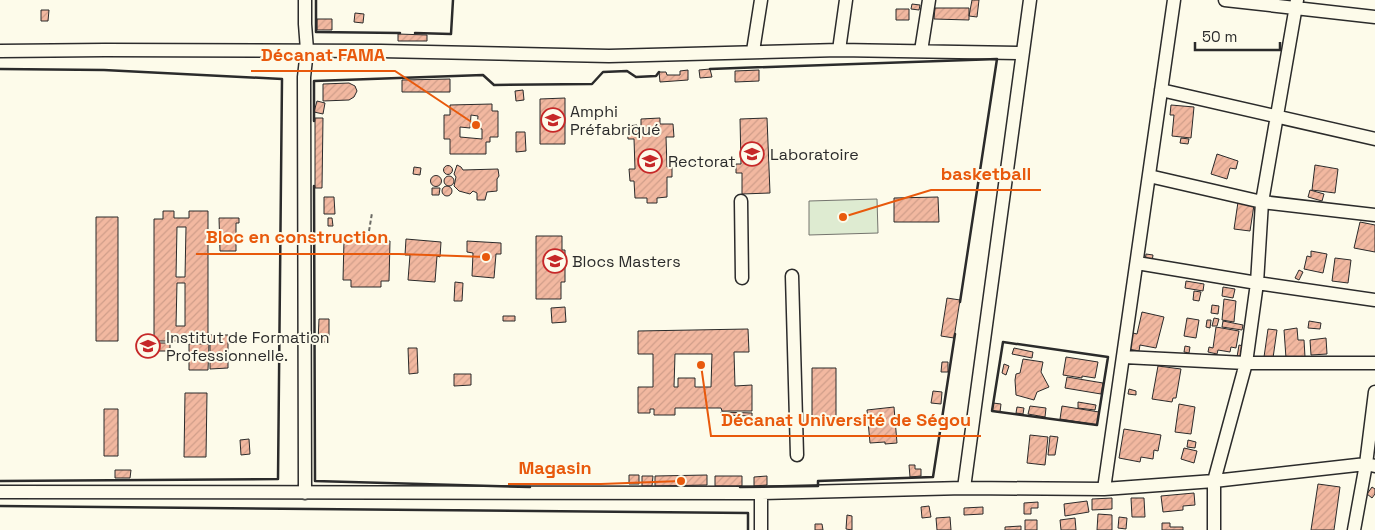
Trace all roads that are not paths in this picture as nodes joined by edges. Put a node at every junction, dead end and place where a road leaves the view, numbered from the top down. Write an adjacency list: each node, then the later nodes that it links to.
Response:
1 (305, 0): 10 (street)
2 (761, 0): 13 (street)
3 (846, 0): 11 (street)
4 (929, 0): 14 (street)
5 (1030, 0): 15 (street)
6 (1174, 0): 16 (street)
7 (1225, 0): 8 (street)
8 (1297, 4): 9 (street); 17 (street)
9 (1375, 17)
10 (307, 50): 12 (street); 13 (street); 38 (street)
11 (839, 50): 13 (street); 14 (street)
12 (0, 51)
13 (753, 51)
14 (921, 51): 15 (street)
15 (1022, 53): 35 (street)
16 (1161, 90): 17 (street); 19 (street)
17 (1277, 117): 18 (street); 21 (street)
18 (1375, 139)
19 (1149, 176): 21 (street); 23 (street)
20 (741, 201): 25 (street)
21 (1262, 202): 22 (street); 26 (street)
22 (1375, 215)
23 (1137, 263): 26 (street); 28 (street)
24 (792, 276): 32 (street)
25 (742, 278)
26 (1257, 283): 27 (street); 29 (street)
27 (1375, 300)
28 (1124, 357): 29 (street); 36 (street)
29 (1246, 363): 30 (street); 34 (street)
30 (1375, 363)
31 (1375, 392): 33 (street)
32 (797, 455)
33 (1370, 465): 34 (street); 42 (street)
34 (1214, 481): 36 (street); 41 (street)
35 (964, 488): 36 (street); 39 (street)
36 (1104, 488)
37 (0, 492): 38 (street)
38 (305, 493): 39 (street)
39 (761, 493): 40 (street)
40 (761, 530)
41 (1214, 530)
42 (1354, 530)

